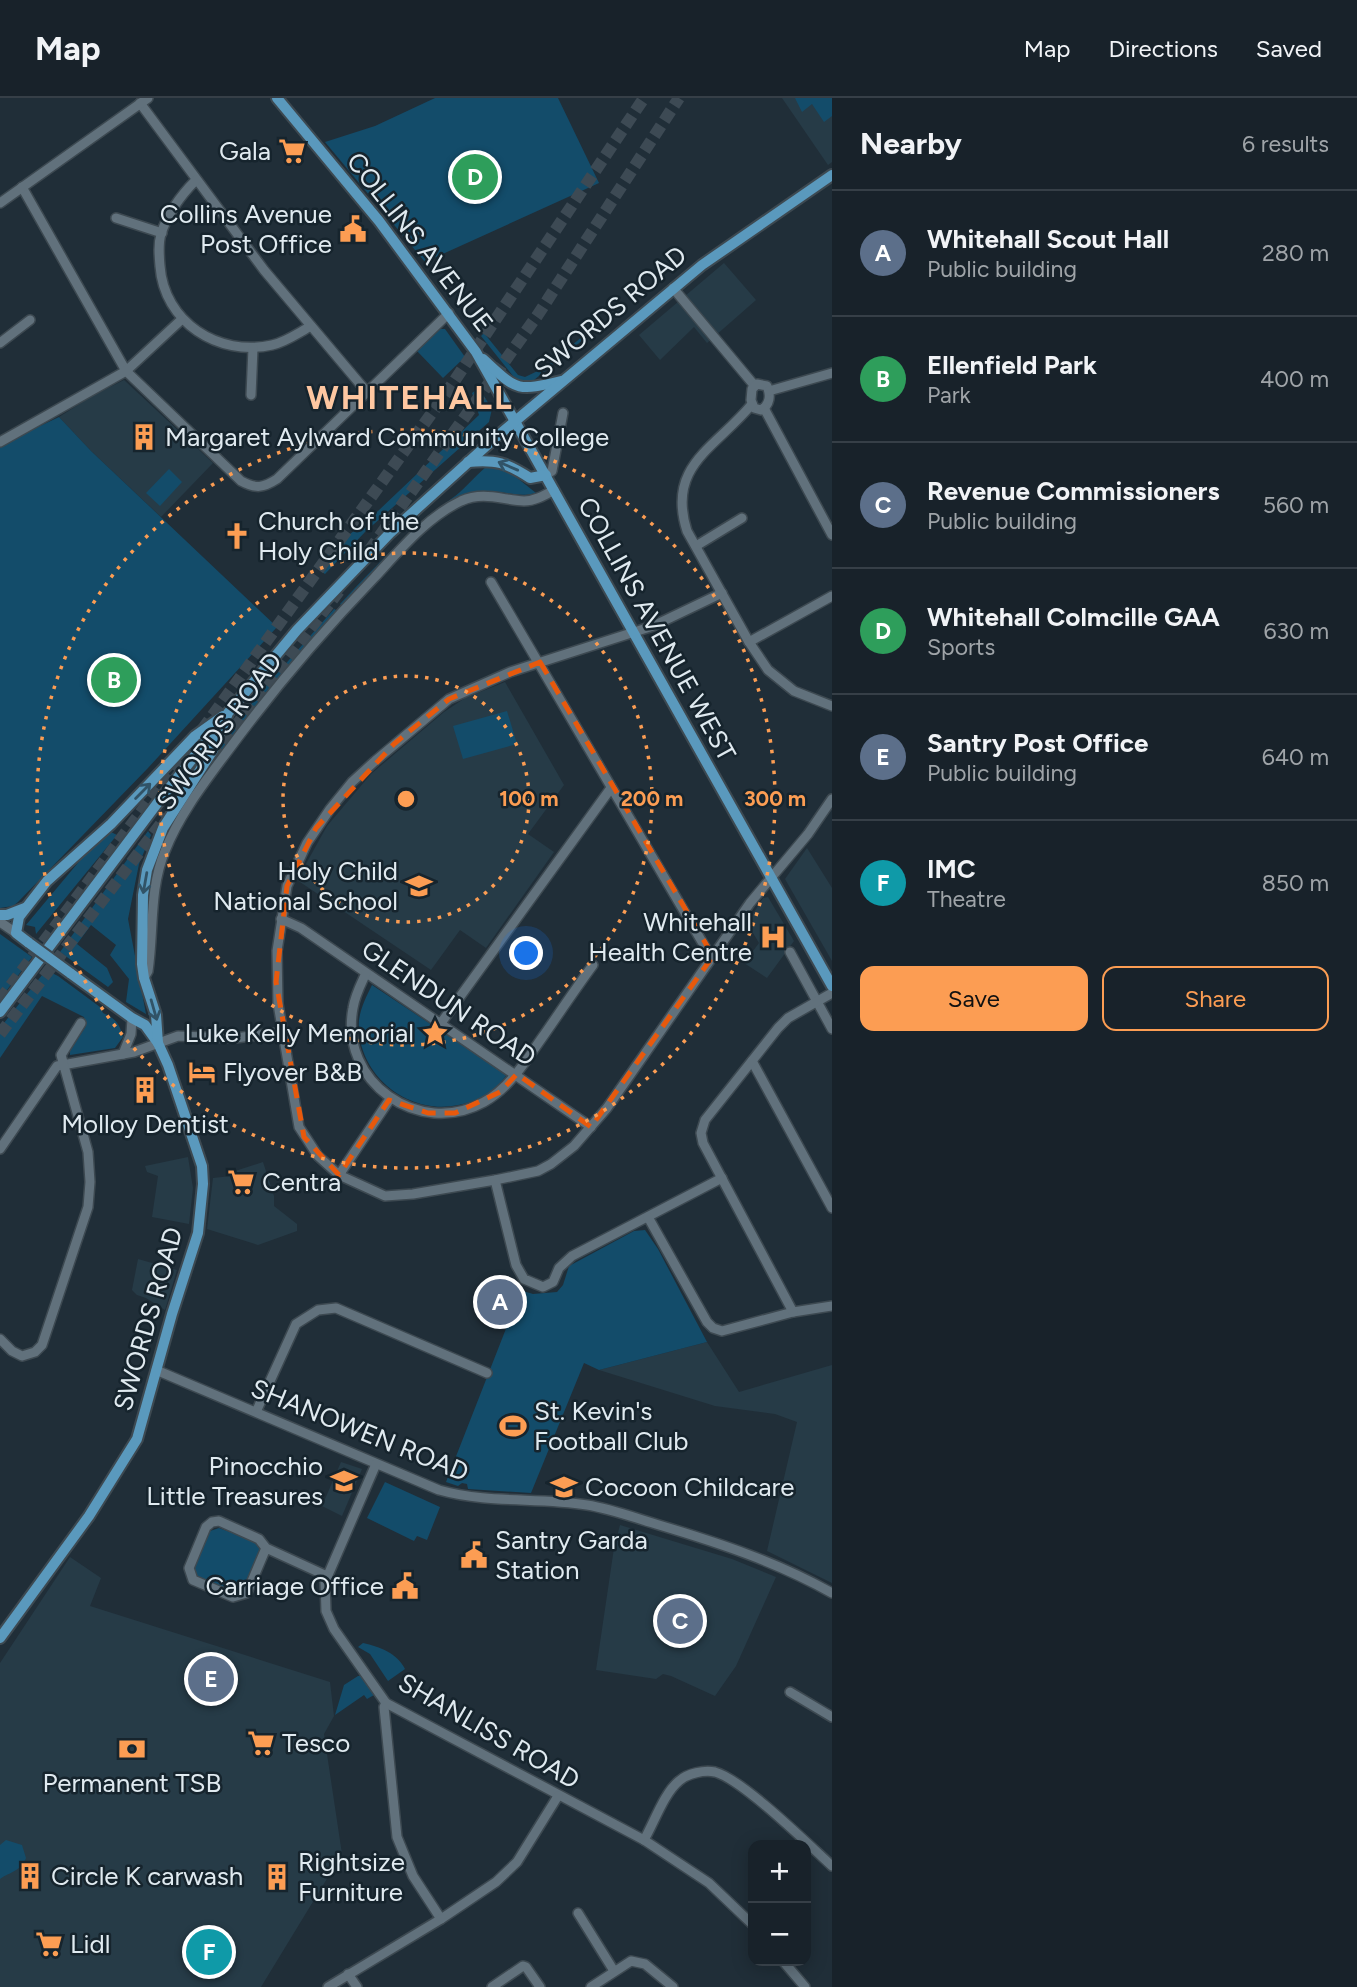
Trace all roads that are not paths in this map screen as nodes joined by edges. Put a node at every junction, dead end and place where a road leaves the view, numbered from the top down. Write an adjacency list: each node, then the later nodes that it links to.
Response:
1 (277, 98): 10 (main road, COLLINS AVENUE)
2 (139, 101): 4 (street); 5 (street)
3 (832, 175): 9 (main road, SWORDS ROAD)
4 (196, 180): 8 (street); 13 (street)
5 (22, 187): 6 (street); 17 (street)
6 (0, 203)
7 (116, 218): 8 (street)
8 (162, 233): 12 (street)
9 (673, 288): 19 (main road, SWORDS ROAD); 20 (street)
10 (449, 313): 16 (main road, COLLINS AVENUE); 21 (street)
11 (30, 320): 14 (street)
12 (181, 320): 15 (street); 17 (street)
13 (311, 326): 15 (street); 21 (street)
14 (0, 343)
15 (253, 348): 23 (street)
16 (476, 352): 19 (main road); 27 (main road, COLLINS AVENUE)
17 (126, 371): 21 (street); 28 (street)
18 (832, 373): 22 (street)
19 (562, 381): 27 (main road, SWORDS ROAD)
20 (754, 385): 22 (street); 24 (street)
21 (366, 391)
22 (769, 391): 25 (street)
23 (251, 395)
24 (752, 404): 25 (street); 34 (street)
25 (764, 408): 33 (street)
26 (563, 413): 30 (street)
27 (516, 421): 29 (main road, SWORDS ROAD); 30 (main road, COLLINS AVENUE WEST)
28 (0, 442)
29 (468, 462): 30 (main road, one-way to 29); 42 (main road, SWORDS ROAD)
30 (546, 475): 31 (main road, COLLINS AVENUE WEST)
31 (554, 490): 38 (main road, COLLINS AVENUE WEST); 55 (street, SWORDS ROAD)
32 (742, 518): 34 (street)
33 (832, 535)
34 (696, 546): 36 (street)
35 (491, 582): 40 (street)
36 (722, 593): 38 (street); 39 (street)
37 (832, 596): 39 (street)
38 (634, 633): 40 (street); 45 (main road, COLLINS AVENUE WEST)
39 (749, 642): 41 (street)
40 (540, 662): 43 (street); 48 (street)
41 (832, 706)
42 (229, 713): 46 (main road, SWORDS ROAD, one-way to 42); 55 (main road, SWORDS ROAD, one-way to 55); 59 (main road)
43 (611, 788): 52 (street); 62 (street)
44 (832, 799): 45 (street)
45 (769, 878): 52 (street); 56 (main road, COLLINS AVENUE WEST)
46 (25, 908): 47 (main road); 50 (main road, SWORDS ROAD)
47 (0, 915)
48 (281, 919): 54 (street, GLENDUN ROAD); 64 (street)
49 (0, 922): 50 (street)
50 (16, 933): 60 (main road, bridge)
51 (790, 952): 58 (street)
52 (713, 956): 71 (street)
53 (593, 965): 69 (street)
54 (366, 973): 62 (street, GLENDUN ROAD); 70 (street)
55 (144, 978): 65 (main road, SWORDS ROAD, one-way to 65)
56 (832, 986)
57 (832, 993): 58 (street)
58 (816, 1000): 63 (street); 67 (street)
59 (0, 1012)
60 (132, 1018): 65 (main road); 66 (street)
61 (81, 1023): 68 (street)
62 (441, 1023): 69 (street, GLENDUN ROAD)
63 (832, 1029)
64 (283, 1032): 65 (street); 73 (street)
65 (158, 1043): 66 (street); 81 (main road, SWORDS ROAD)
66 (123, 1054): 68 (street)
67 (752, 1061): 74 (street); 76 (street)
68 (62, 1064): 72 (street); 80 (street)
69 (517, 1074): 70 (street); 71 (street, GLENDUN ROAD)
70 (390, 1099): 73 (street)
71 (591, 1126): 75 (street)
72 (0, 1149)
73 (339, 1175): 75 (street)
74 (722, 1178): 77 (street); 79 (street)
75 (495, 1180): 77 (street)
76 (832, 1208)
77 (648, 1217): 79 (street)
78 (832, 1306): 79 (street)
79 (793, 1312)
80 (0, 1339)
81 (156, 1370): 83 (street, SHANOWEN ROAD); 88 (main road, SWORDS ROAD)
82 (487, 1373): 83 (street)
83 (256, 1412): 84 (street, SHANOWEN ROAD)
84 (376, 1464): 86 (street, SHANLISS ROAD); 87 (street, SHANOWEN ROAD)
85 (267, 1548): 85 (street); 86 (street)
86 (327, 1576): 90 (street, SHANLISS ROAD)
87 (832, 1593)
88 (0, 1638)
89 (790, 1692): 91 (street)
90 (386, 1703): 92 (street, SHANLISS ROAD); 96 (street)
91 (831, 1712)
92 (558, 1796): 93 (street, SHANLISS ROAD); 96 (street)
93 (644, 1840): 94 (street); 97 (street, SHANLISS ROAD)
94 (832, 1866)
95 (578, 1913): 99 (street)
96 (441, 1919): 100 (street)
97 (748, 1920)
98 (787, 1966): 107 (street)
99 (614, 1971): 105 (street); 106 (street)
100 (348, 1974): 101 (street); 102 (street)
101 (328, 1987)
102 (357, 1987)
103 (492, 1987): 104 (street)
104 (540, 1987)
105 (591, 1987)
106 (673, 1987)
107 (805, 1987)

